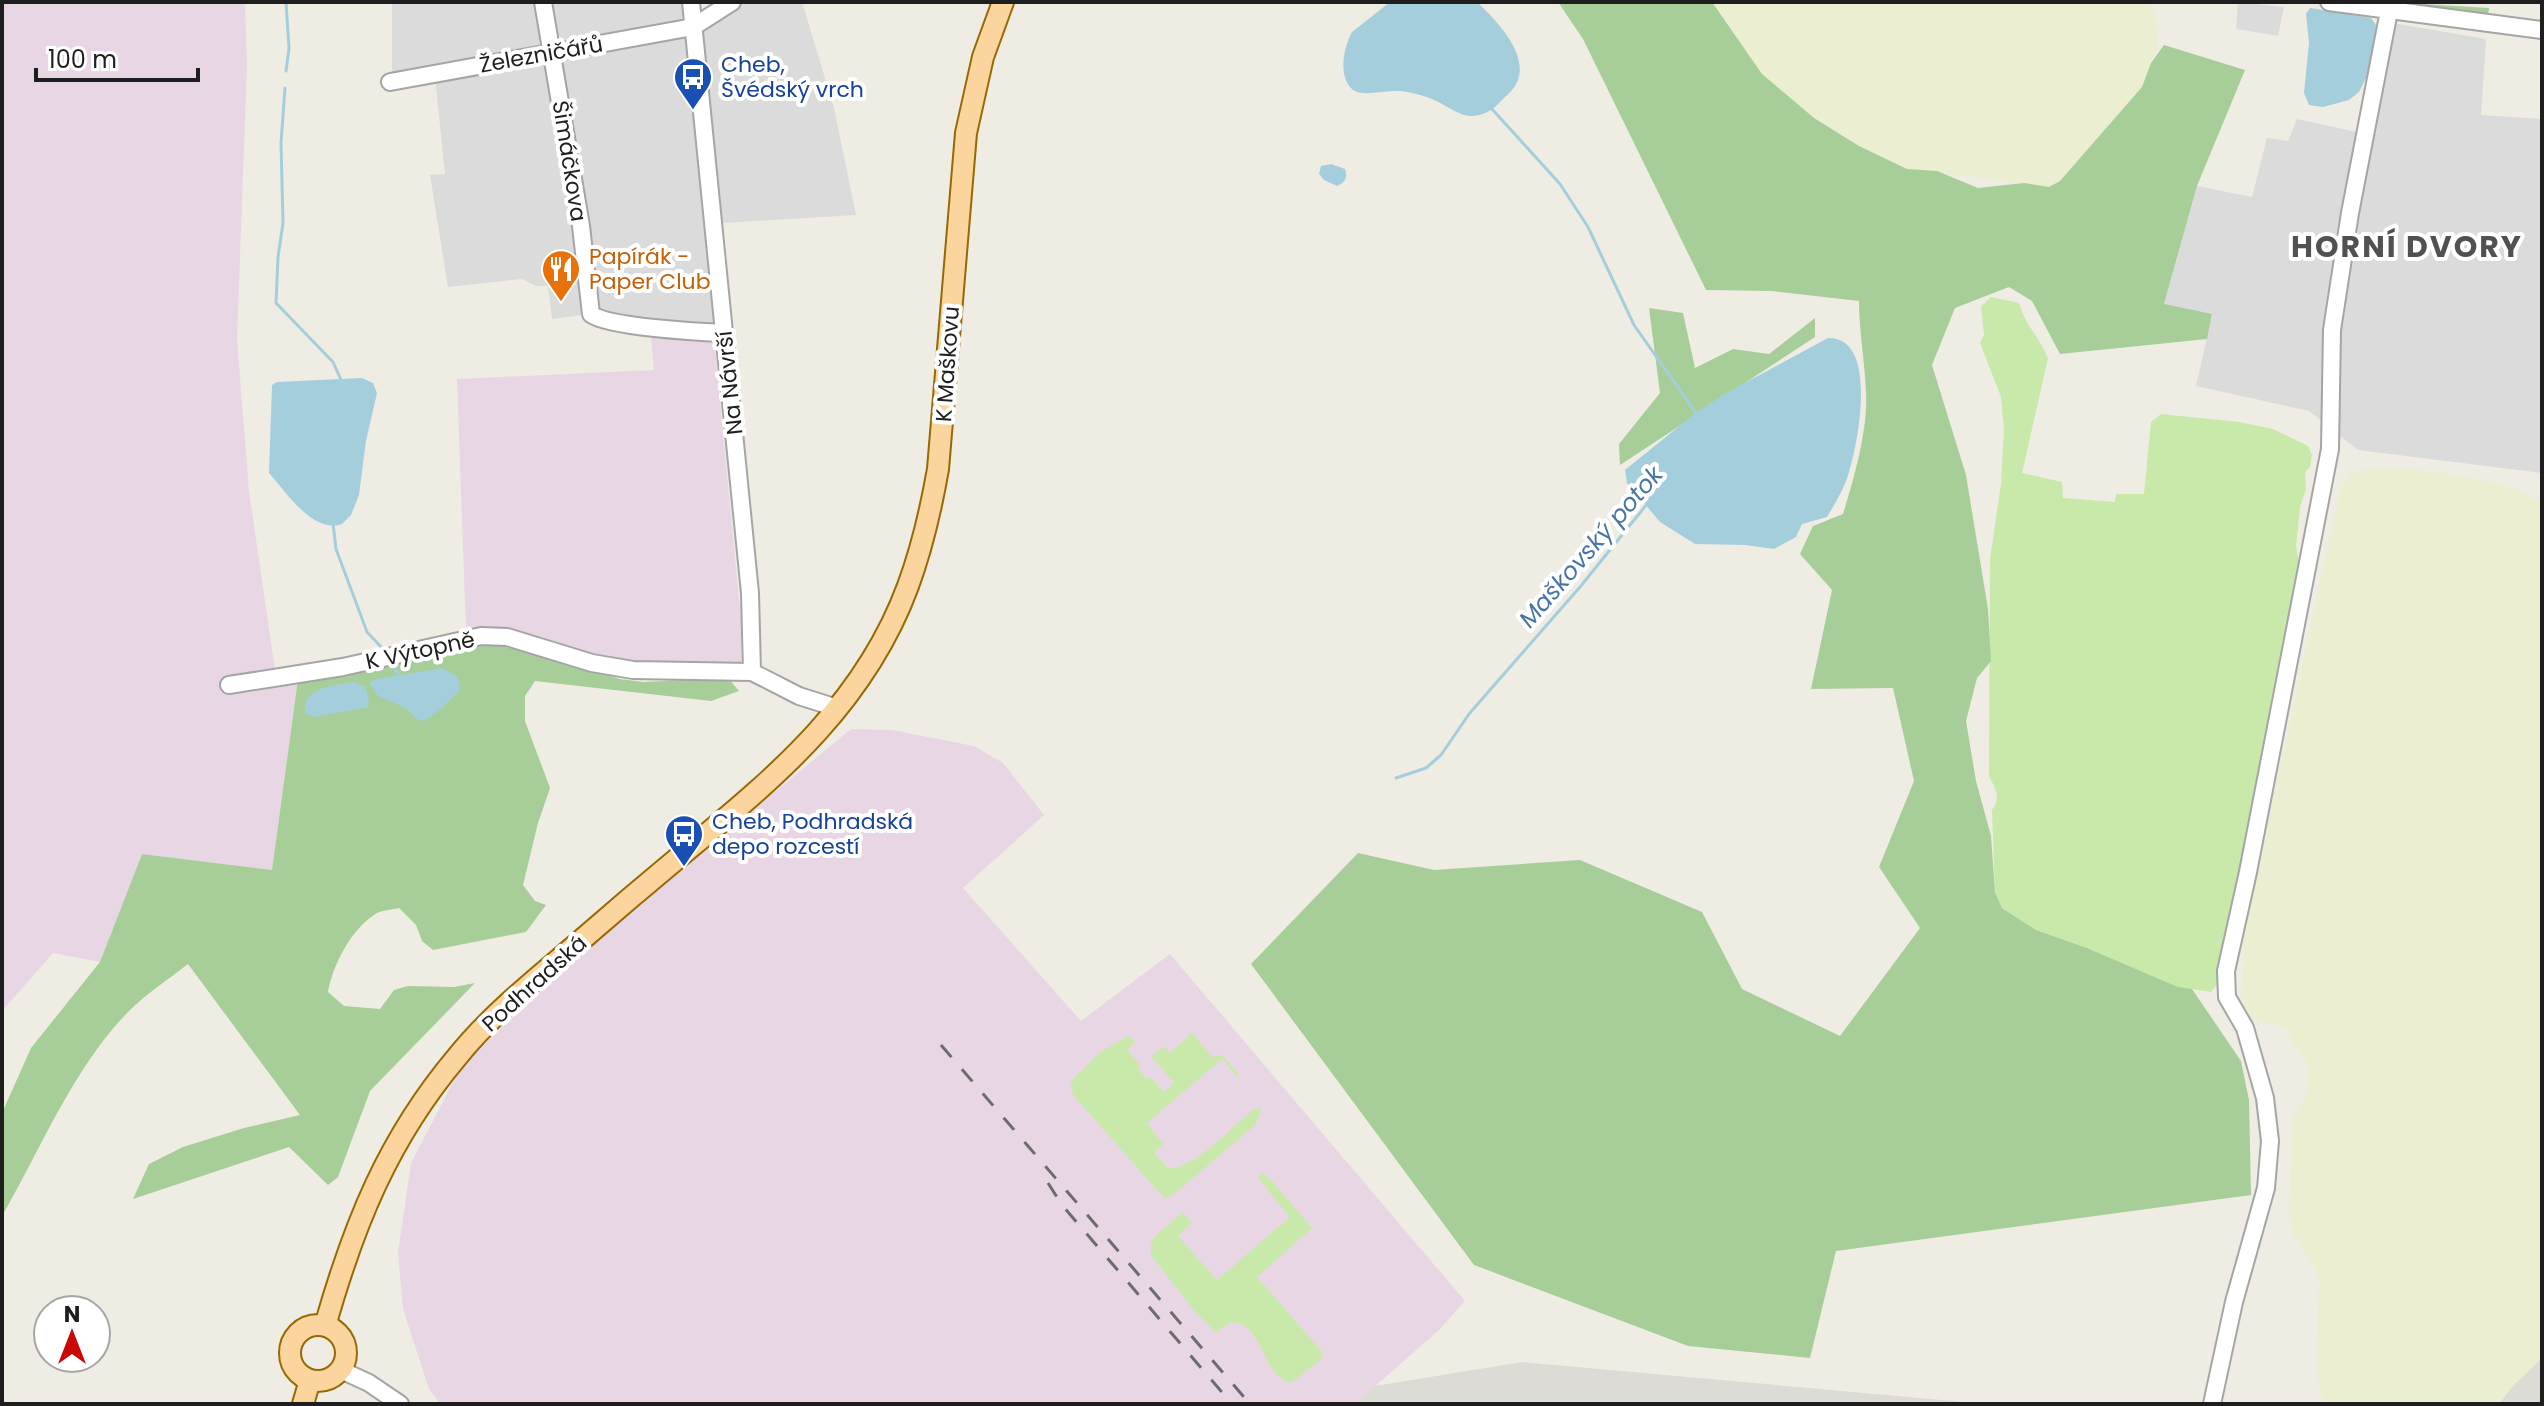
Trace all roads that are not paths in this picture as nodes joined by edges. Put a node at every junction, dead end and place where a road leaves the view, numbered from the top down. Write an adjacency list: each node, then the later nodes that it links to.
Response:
1 (543, 2): 9 (street, Šimáčkova)
2 (691, 2): 7 (street, Na Návrší)
3 (732, 2): 7 (street)
4 (1003, 2): 14 (main road, K Maškovu)
5 (2329, 2): 6 (street)
6 (2389, 11): 8 (street); 20 (street)
7 (693, 27): 9 (street, Železničářů); 11 (street, Na Návrší)
8 (2542, 30)
9 (552, 53): 10 (street, Železničářů); 11 (street, Šimáčkova)
10 (390, 82)
11 (724, 333): 12 (street, Na Návrší)
12 (752, 672): 13 (street, K Výtopně); 14 (street)
13 (229, 685)
14 (837, 708): 15 (main road, Podhradská)
15 (325, 1326): 16 (main road); 17 (main road)
16 (341, 1370): 17 (main road); 19 (street)
17 (310, 1380): 18 (main road)
18 (303, 1404)
19 (400, 1404)
20 (2212, 1404)

